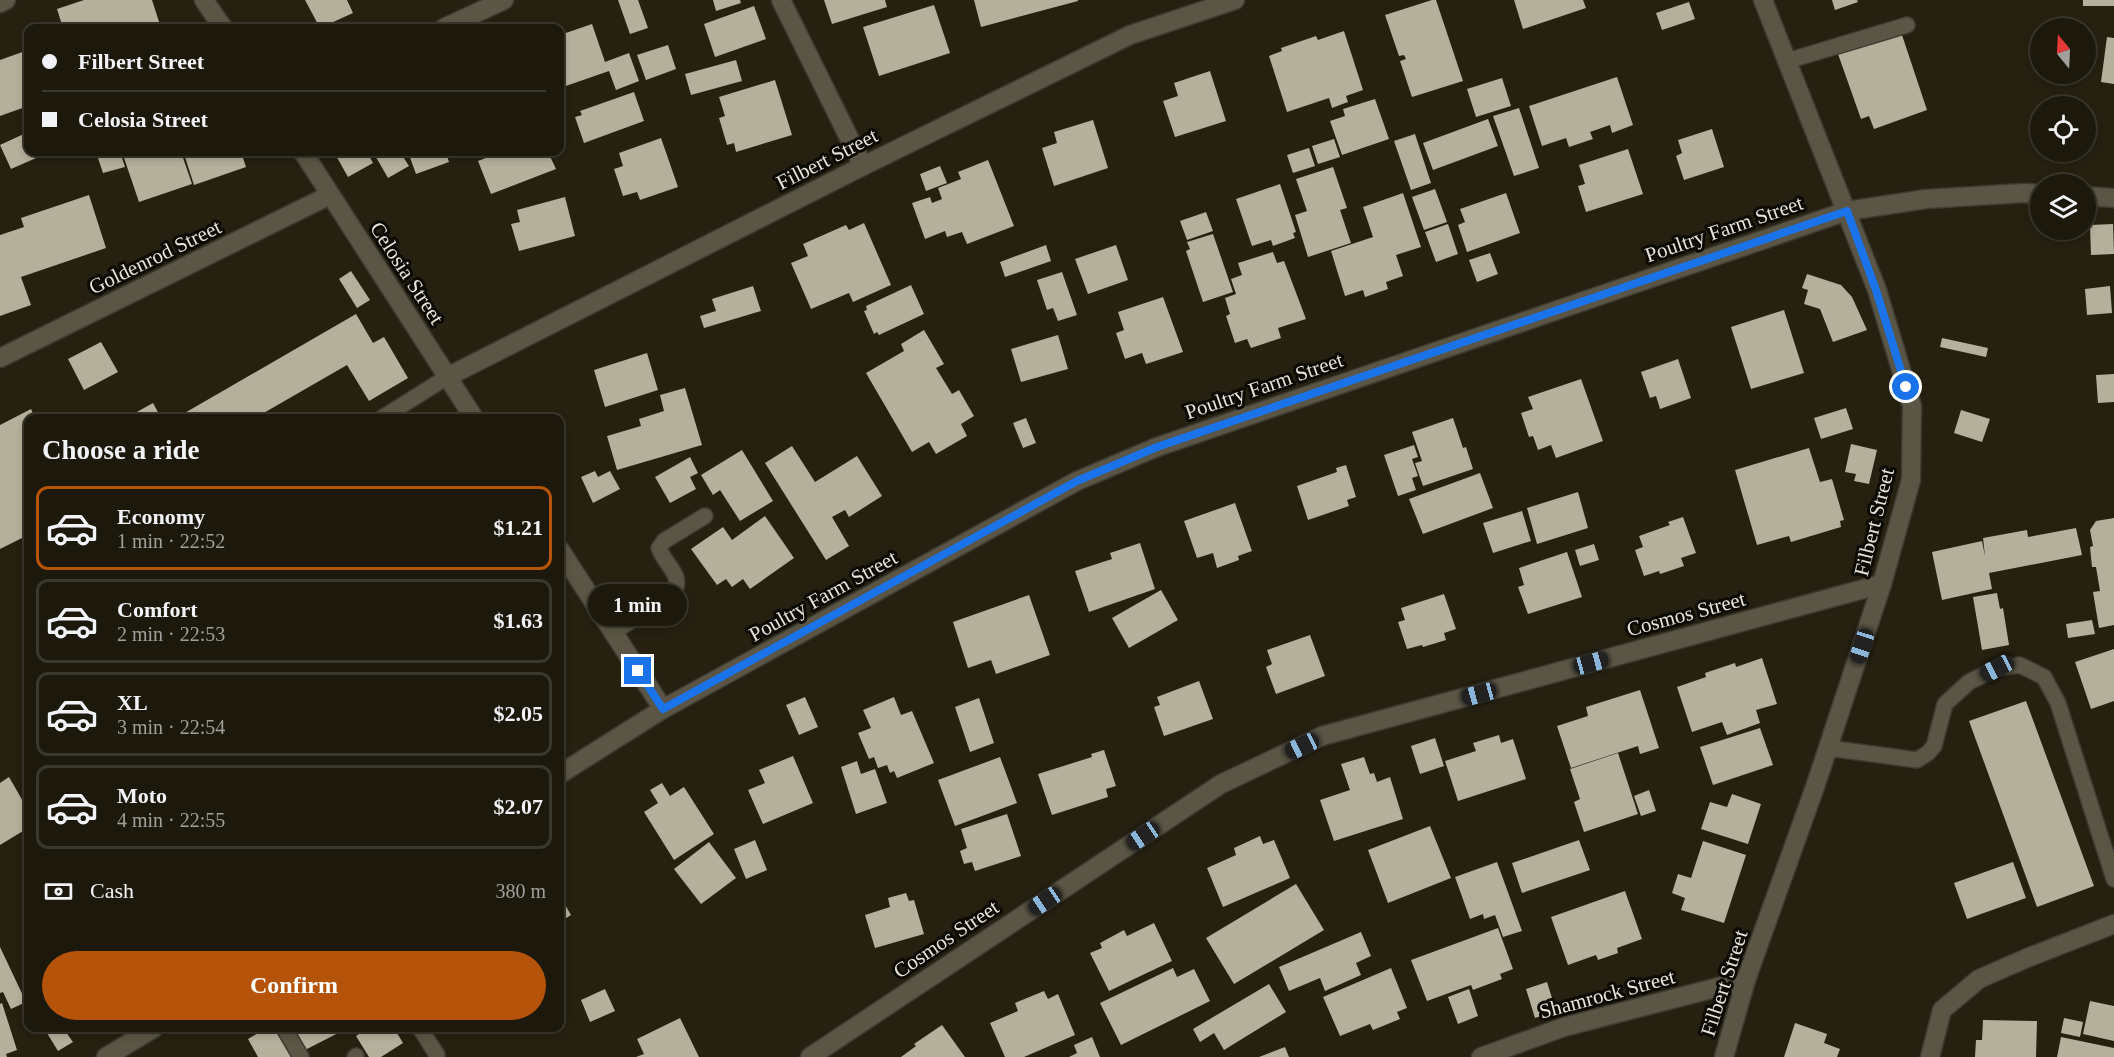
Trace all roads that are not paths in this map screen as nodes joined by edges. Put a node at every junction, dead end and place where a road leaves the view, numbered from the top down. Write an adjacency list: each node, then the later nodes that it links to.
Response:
1 (6, 0): 7 (street)
2 (204, 0): 8 (street)
3 (504, 0): 9 (street)
4 (780, 0): 13 (street)
5 (1235, 0): 13 (street, Filbert Street)
6 (1763, 0): 11 (street, Filbert Street)
7 (0, 3)
8 (220, 24)
9 (453, 24)
10 (1907, 25): 11 (lane)
11 (1787, 61): 18 (street, Filbert Street)
12 (306, 156): 15 (street, Celosia Street)
13 (862, 166): 20 (street, Filbert Street)
14 (2030, 193): 18 (street, Poultry Farm Street)
15 (330, 195): 19 (street, Goldenrod Street); 20 (street, Celosia Street)
16 (2096, 197): 17 (street)
17 (2114, 198)
18 (1847, 211): 25 (street, Filbert Street); 27 (street, Poultry Farm Street)
19 (0, 358)
20 (447, 377): 21 (lane); 22 (street, Celosia Street)
21 (388, 414)
22 (471, 414)
23 (705, 516): 26 (lane)
24 (564, 556): 26 (street)
25 (1882, 584): 28 (street, Filbert Street); 39 (street, Cosmos Street)
26 (614, 632): 27 (street)
27 (663, 709): 29 (street, Poultry Farm Street)
28 (1828, 748): 30 (lane); 32 (street, Filbert Street)
29 (564, 771)
30 (2114, 879)
31 (2114, 924): 42 (street)
32 (1746, 980): 40 (street, Shamrock Street); 41 (street, Filbert Street)
33 (147, 1032): 37 (street)
34 (286, 1032): 38 (lane)
35 (423, 1032): 36 (lane)
36 (437, 1055)
37 (106, 1057)
38 (301, 1057)
39 (810, 1057)
40 (1481, 1057)
41 (1724, 1057)
42 (1930, 1057)

